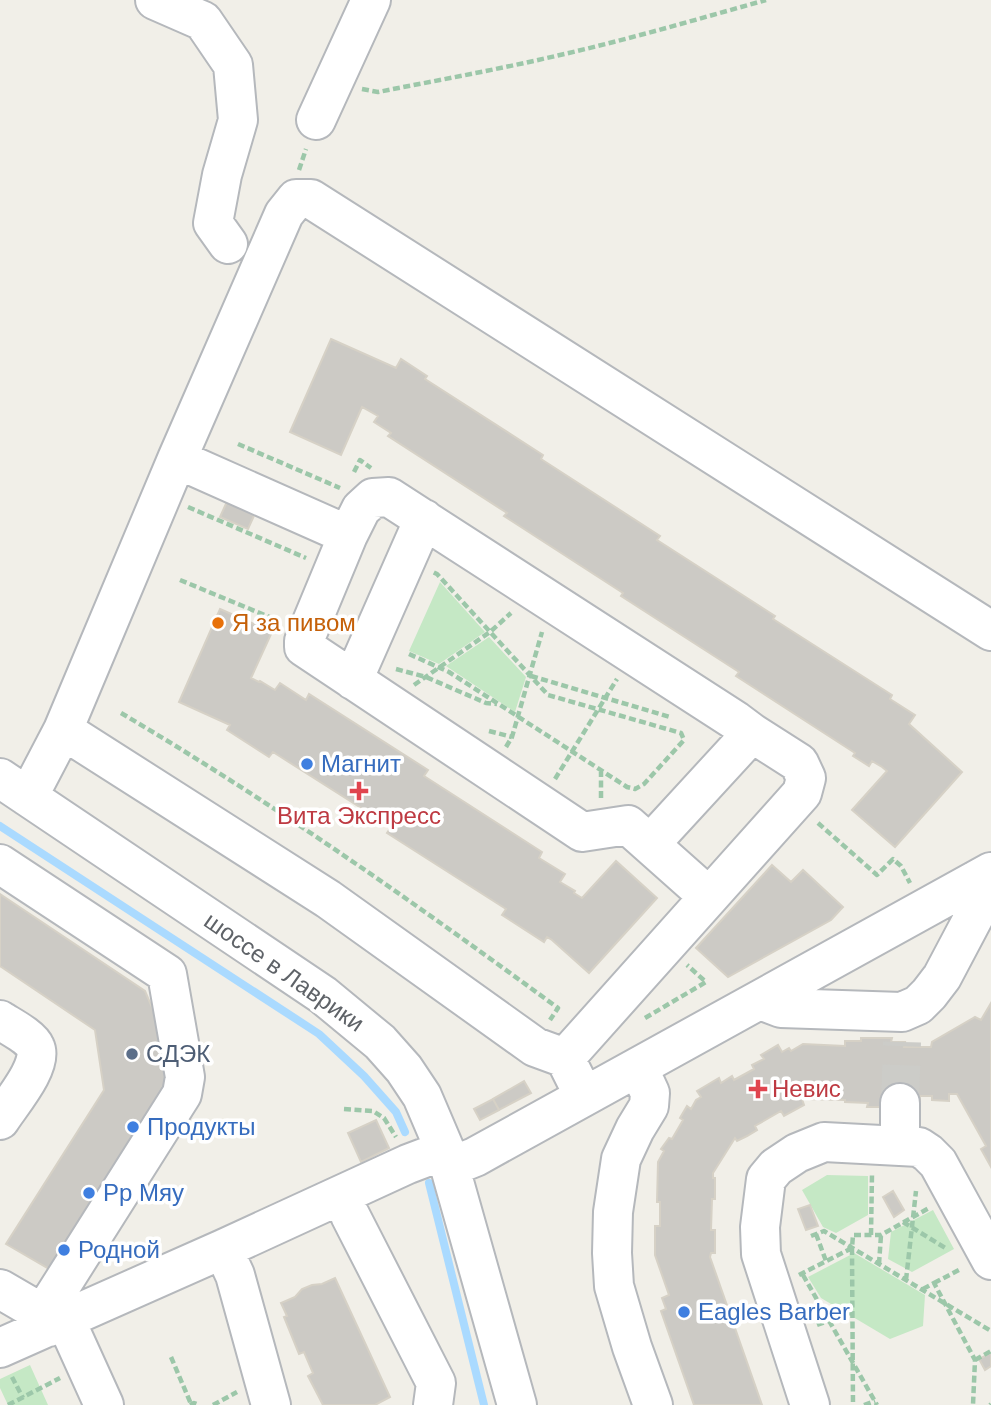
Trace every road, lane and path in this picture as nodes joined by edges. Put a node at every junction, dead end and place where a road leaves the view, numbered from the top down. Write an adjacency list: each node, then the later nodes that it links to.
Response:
1 (155, 0): 6 (street)
2 (371, 0): 4 (street)
3 (766, 0): 4 (path)
4 (333, 83): 5 (street)
5 (316, 120)
6 (228, 244)
7 (177, 459): 9 (street); 14 (street); 31 (street)
8 (424, 519): 9 (street); 10 (street); 12 (street)
9 (348, 534): 18 (street)
10 (407, 559): 15 (path); 18 (street)
11 (180, 580): 13 (path)
12 (543, 596): 15 (path); 17 (street); 20 (path)
13 (290, 626)
14 (991, 631)
15 (490, 632): 19 (path); 20 (path)
16 (409, 654): 19 (path)
17 (633, 654): 23 (path); 32 (street)
18 (359, 666): 21 (path); 25 (street)
19 (439, 667): 21 (path); 26 (path)
20 (529, 676): 22 (path); 24 (path); 29 (path)
21 (426, 677): 25 (path); 26 (path)
22 (579, 691): 23 (path); 24 (path)
23 (605, 699): 27 (path); 30 (path)
24 (575, 702): 27 (path)
25 (388, 704): 34 (street)
26 (498, 704): 29 (path)
27 (598, 709): 33 (path); 33 (path)
28 (121, 713): 45 (path)
29 (518, 717): 33 (path); 34 (path)
30 (678, 720)
31 (63, 730): 35 (street); 45 (street)
32 (752, 733): 38 (street); 42 (street)
33 (572, 752): 36 (path)
34 (490, 771): 36 (street)
35 (14, 788): 53 (street, шоссе в Лаврики)
36 (540, 804): 38 (street)
37 (817, 822): 41 (path)
38 (650, 844): 42 (street)
39 (0, 864): 74 (street)
40 (984, 876): 43 (street); 43 (street)
41 (910, 883)
42 (709, 897): 45 (street)
43 (760, 1000): 46 (street)
44 (0, 1020): 50 (street)
45 (550, 1053): 47 (street)
46 (638, 1067): 47 (street); 92 (street)
47 (584, 1096): 53 (street)
48 (900, 1104): 52 (street)
49 (344, 1109): 51 (path)
50 (0, 1120)
51 (397, 1141)
52 (909, 1147): 55 (street); 57 (path); 68 (street)
53 (447, 1158): 63 (street); 91 (street, шоссе в Лаврики)
54 (864, 1172): 60 (path)
55 (955, 1193): 57 (path); 65 (street)
56 (350, 1215): 90 (street)
57 (914, 1216): 58 (path); 59 (path)
58 (903, 1223): 59 (path); 61 (path)
59 (913, 1228): 64 (path); 69 (path)
60 (871, 1235): 61 (path); 62 (path)
61 (881, 1235): 67 (path)
62 (852, 1248): 66 (path); 66 (path); 67 (path); 73 (path)
63 (223, 1249): 74 (street); 89 (street)
64 (948, 1250)
65 (991, 1260)
66 (826, 1261): 68 (path)
67 (879, 1264): 69 (path)
68 (787, 1279): 75 (path); 77 (street)
69 (906, 1280): 71 (path)
70 (0, 1289): 74 (street)
71 (922, 1290): 72 (path); 72 (path)
72 (945, 1303): 76 (path); 81 (path)
73 (852, 1312): 75 (path); 82 (path)
74 (52, 1320): 78 (street); 83 (street)
75 (829, 1321): 77 (path); 82 (path)
76 (991, 1331)
77 (788, 1336): 93 (street)
78 (0, 1348)
79 (991, 1350): 81 (path)
80 (171, 1357): 87 (path)
81 (975, 1360): 96 (path)
82 (852, 1362): 84 (path); 94 (path)
83 (85, 1364): 85 (path); 86 (street)
84 (876, 1403): 95 (path)
85 (8, 1405)
86 (104, 1405)
87 (190, 1405): 88 (path)
88 (200, 1405)
89 (271, 1405)
90 (433, 1405)
91 (517, 1405)
92 (653, 1405)
93 (810, 1405)
94 (853, 1405)
95 (864, 1405)
96 (974, 1405)

